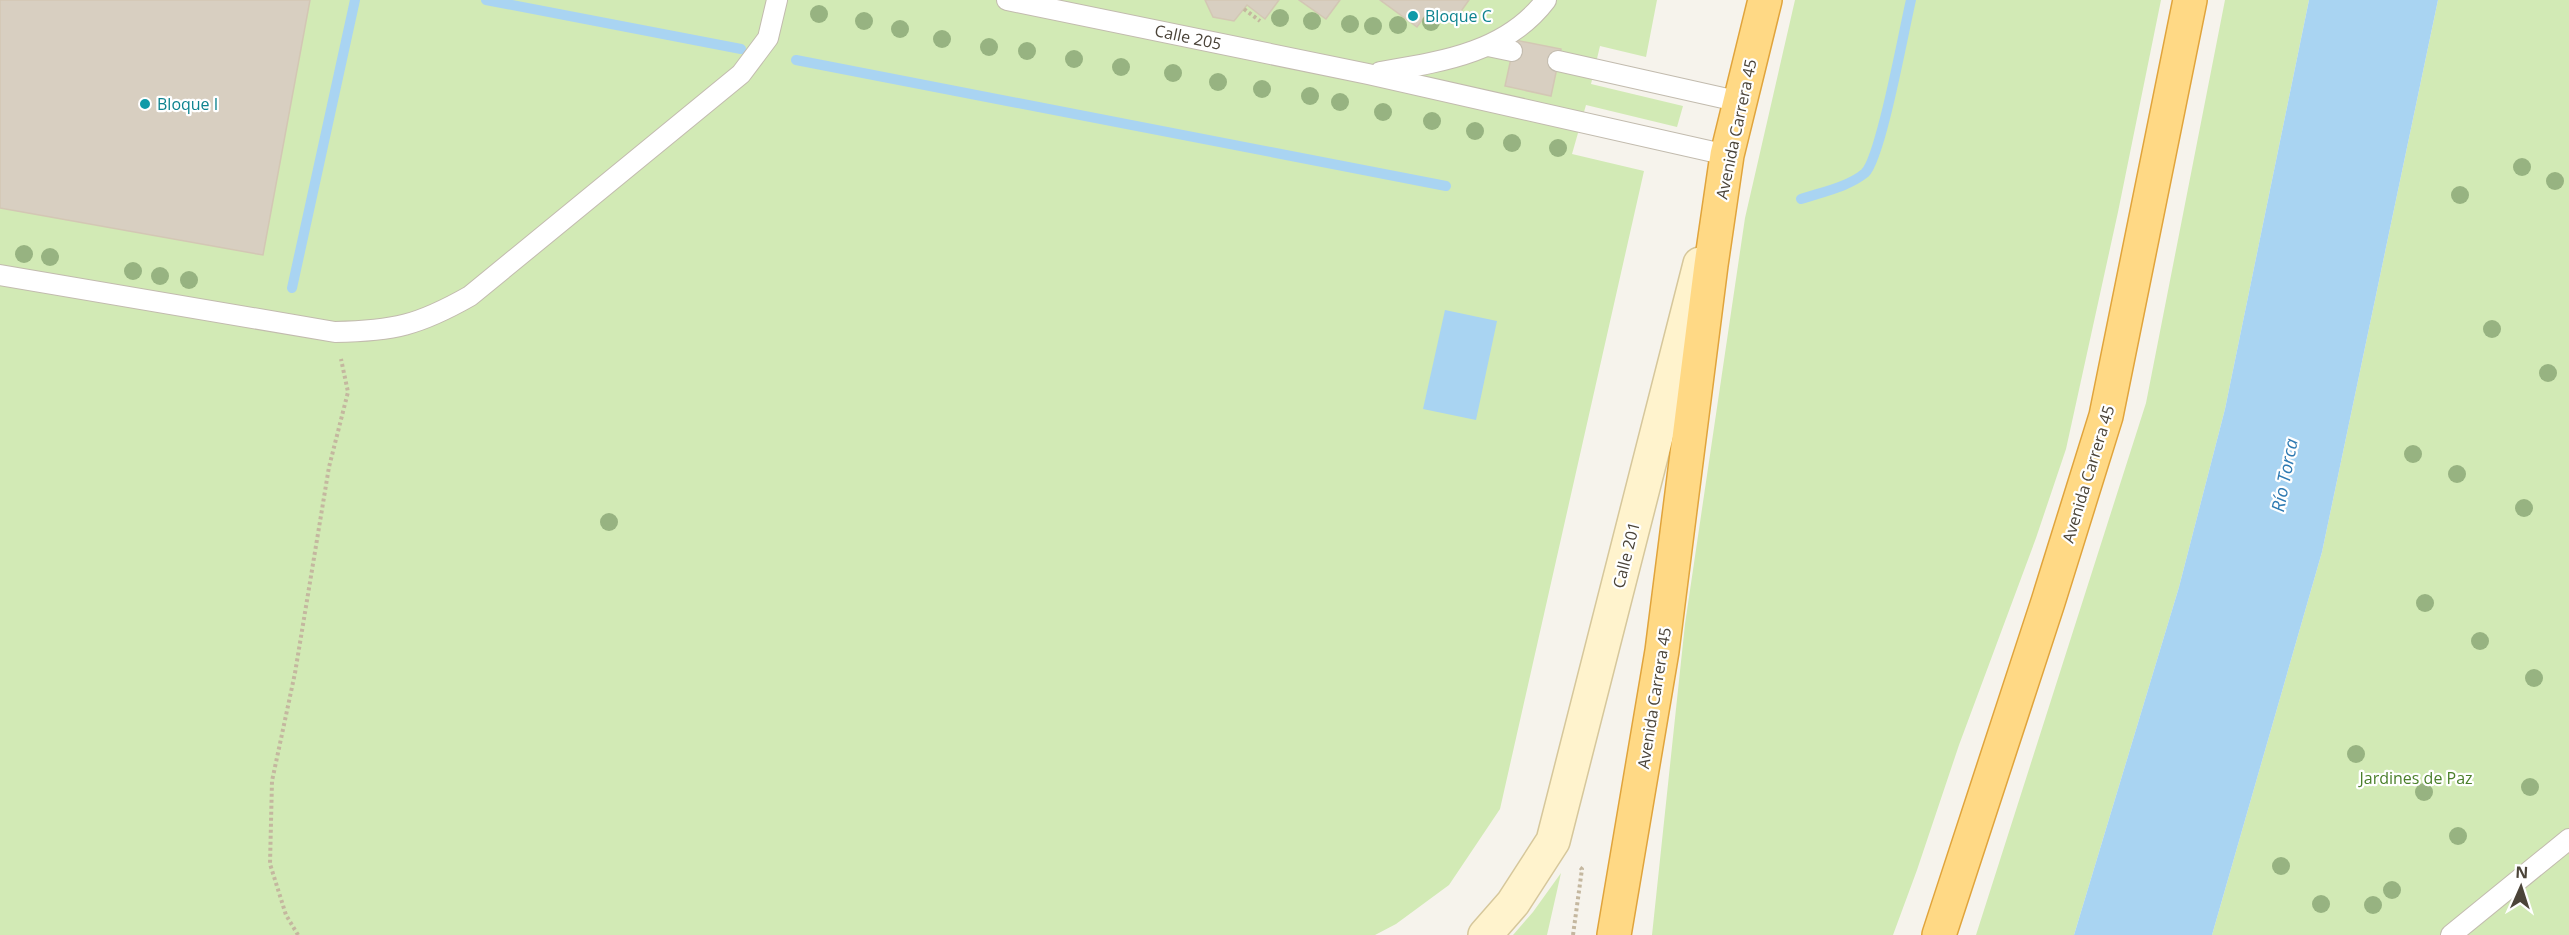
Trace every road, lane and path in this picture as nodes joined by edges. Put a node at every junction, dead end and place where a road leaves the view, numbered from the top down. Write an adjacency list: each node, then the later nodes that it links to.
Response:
1 (777, 0): 13 (lane)
2 (1007, 0): 9 (lane, Calle 205)
3 (1546, 0): 6 (lane)
4 (1765, 0): 10 (highway, Avenida Carrera 45)
5 (2190, 0): 18 (highway, Avenida Carrera 45)
6 (1488, 46): 7 (lane); 9 (lane)
7 (1512, 51)
8 (1558, 61): 10 (lane)
9 (1368, 74): 11 (lane, Calle 205)
10 (1741, 102): 11 (highway, Avenida Carrera 45)
11 (1727, 155): 16 (main road, Calle 201); 17 (highway, Avenida Carrera 45)
12 (0, 275): 13 (lane)
13 (335, 332): 15 (path)
14 (2569, 838): 19 (lane)
15 (298, 935)
16 (1485, 935)
17 (1614, 935)
18 (1938, 935)
19 (2451, 935)

